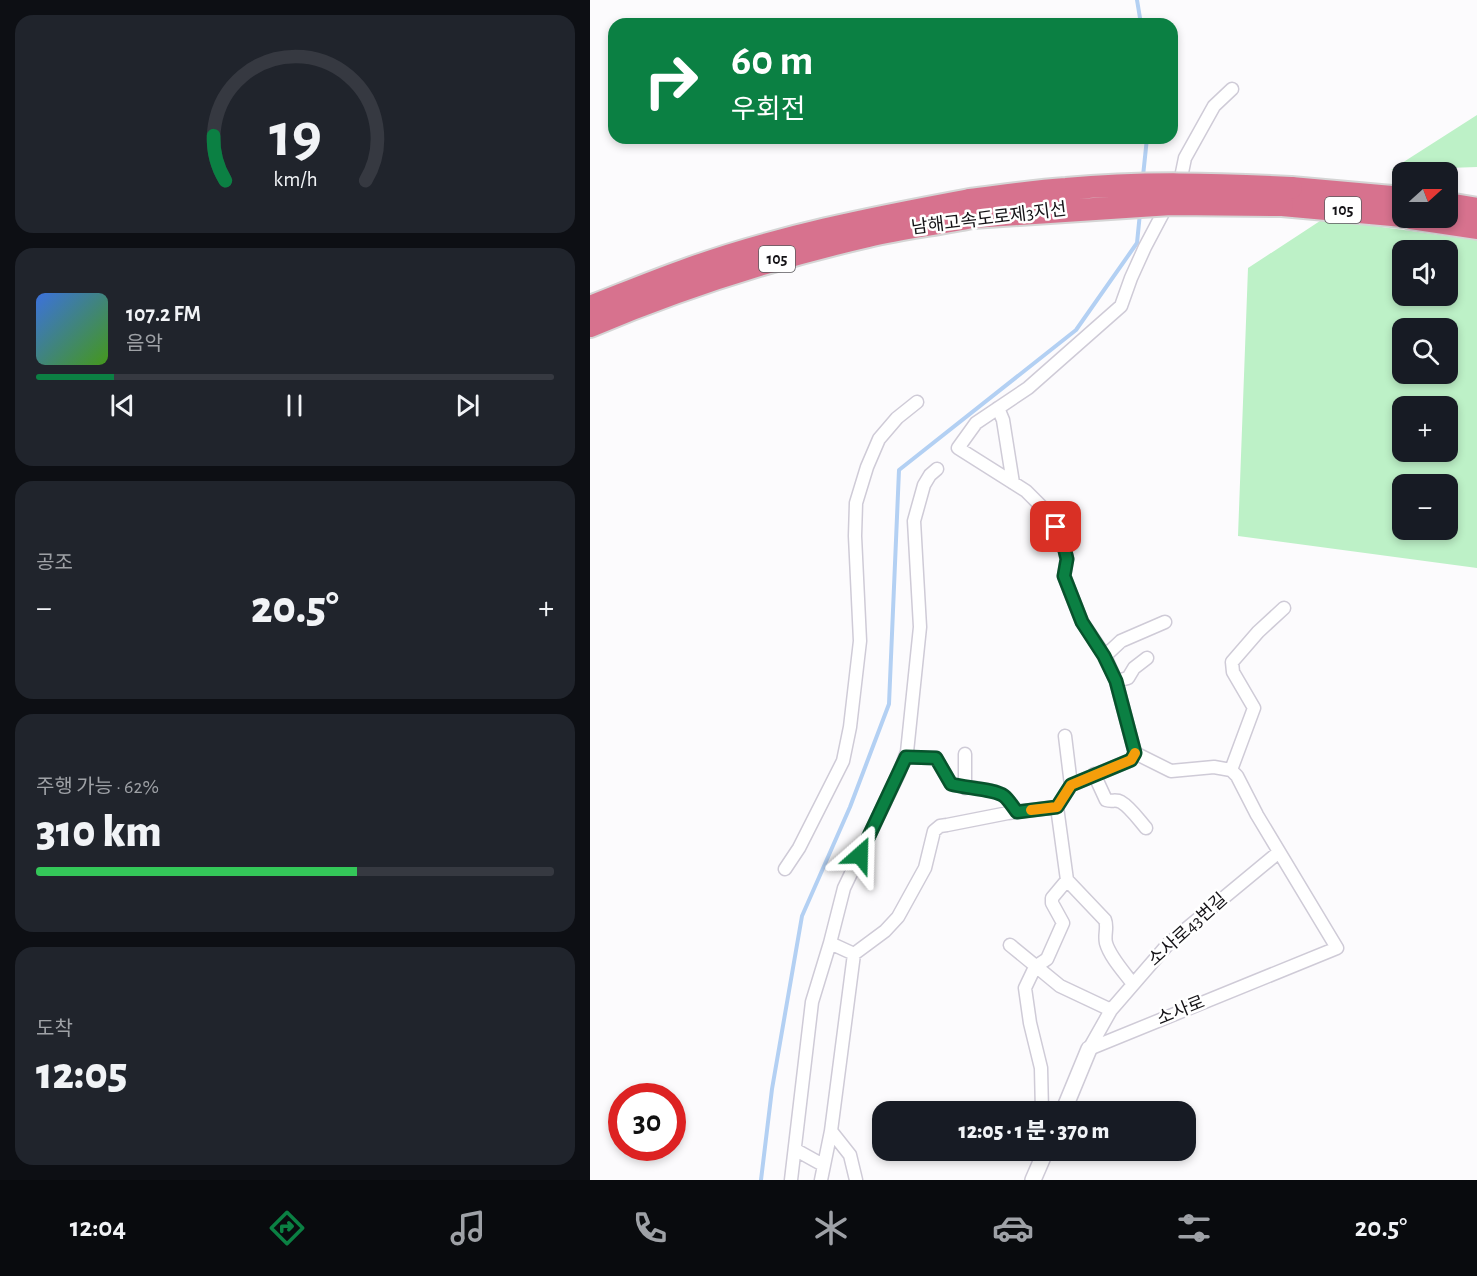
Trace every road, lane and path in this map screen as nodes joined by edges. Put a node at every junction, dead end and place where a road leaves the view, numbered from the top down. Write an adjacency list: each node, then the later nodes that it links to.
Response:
1 (1232, 89): 13 (street)
2 (1286, 196): 3 (highway, 남해고속도로제3지선 / 105); 5 (highway, 남해고속도로제3지선 / 105, bridge); 7 (highway, 남해고속도로제3지선 / 105)
3 (1392, 198)
4 (1458, 206): 6 (highway)
5 (971, 209): 10 (highway, 남해고속도로제3지선 / 105); 11 (highway, 남해고속도로제3지선 / 105)
6 (1478, 209)
7 (1392, 214)
8 (1458, 225): 9 (highway)
9 (1478, 228)
10 (590, 307)
11 (590, 326)
12 (917, 402): 33 (street)
13 (998, 408): 15 (street); 15 (street)
14 (937, 470): 24 (street)
15 (1013, 483): 18 (street)
16 (1284, 608): 25 (street)
17 (1165, 622): 18 (street)
18 (1104, 656): 20 (street)
19 (1147, 658): 20 (street)
20 (1116, 681): 22 (street)
21 (1065, 736): 27 (street)
22 (1135, 753): 25 (street); 26 (street)
23 (965, 754): 28 (street)
24 (906, 757): 28 (street); 35 (street)
25 (1231, 770): 32 (street)
26 (1094, 774): 27 (street); 31 (street)
27 (1071, 785): 29 (street)
28 (965, 788): 30 (street)
29 (1057, 807): 30 (street); 34 (street)
30 (1017, 812): 37 (street)
31 (1146, 828)
32 (1279, 852): 39 (street, 소사로43번길); 41 (street, 소사로)
33 (785, 868)
34 (1067, 880): 38 (street); 39 (street)
35 (830, 942): 37 (street); 45 (street)
36 (1010, 945): 38 (street)
37 (854, 954): 44 (street)
38 (1035, 968): 40 (street); 42 (street)
39 (1133, 984): 40 (street, 소사로43번길)
40 (1111, 1010): 41 (street, 소사로43번길)
41 (1088, 1048): 43 (street)
42 (1042, 1101)
43 (1067, 1101)
44 (831, 1131): 47 (street); 50 (street)
45 (796, 1150): 47 (street); 48 (street)
46 (1041, 1161): 51 (street)
47 (823, 1165): 49 (street)
48 (791, 1180)
49 (821, 1180)
50 (856, 1180)
51 (1033, 1180)

